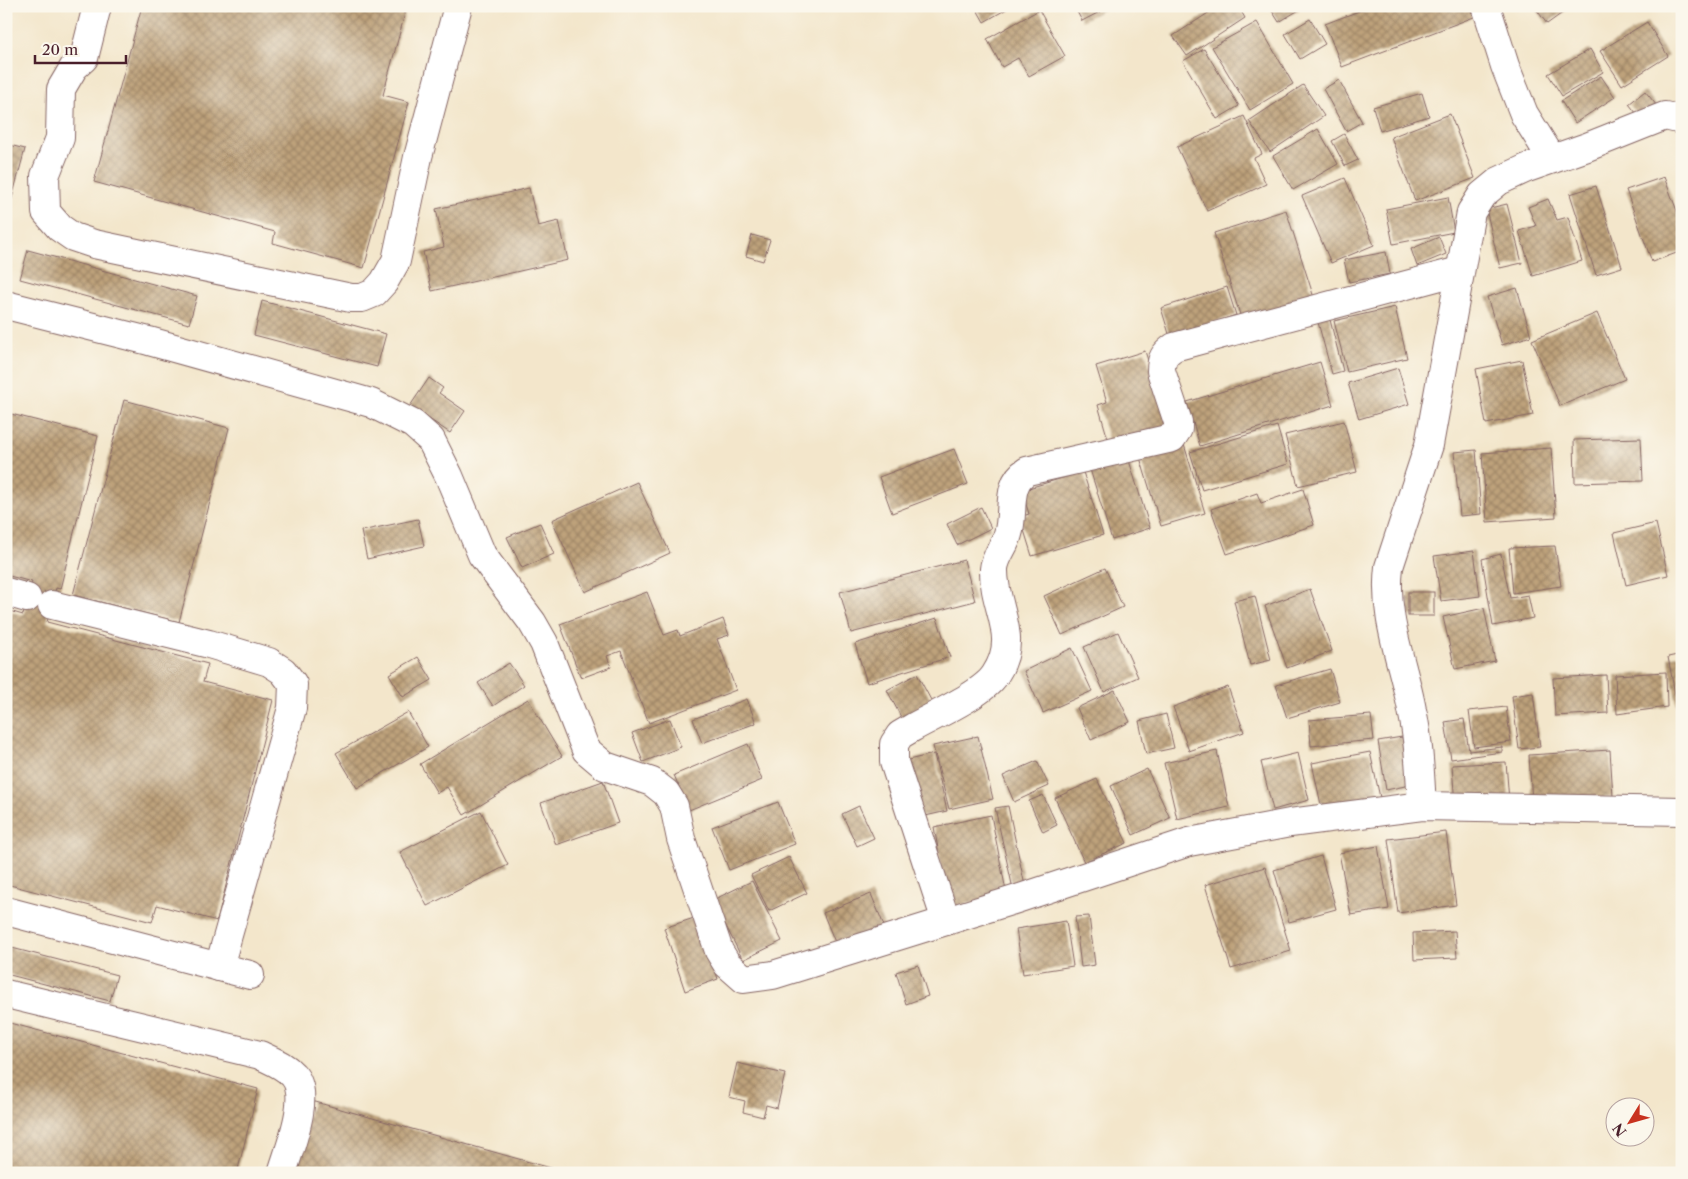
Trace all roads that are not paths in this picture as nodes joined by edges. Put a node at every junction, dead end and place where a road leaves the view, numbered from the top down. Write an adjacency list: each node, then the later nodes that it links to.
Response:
1 (97, 6): 2 (street)
2 (458, 6)
3 (1486, 6): 5 (street)
4 (1676, 113): 5 (street)
5 (1552, 159): 6 (street)
6 (1459, 271): 9 (street); 12 (street)
7 (6, 306): 12 (street)
8 (28, 598): 13 (street)
9 (1422, 806): 10 (street); 12 (street)
10 (1682, 811)
11 (6, 911): 13 (street)
12 (946, 921)
13 (219, 967): 14 (street)
14 (250, 975)
15 (6, 994): 16 (street)
16 (282, 1173)

